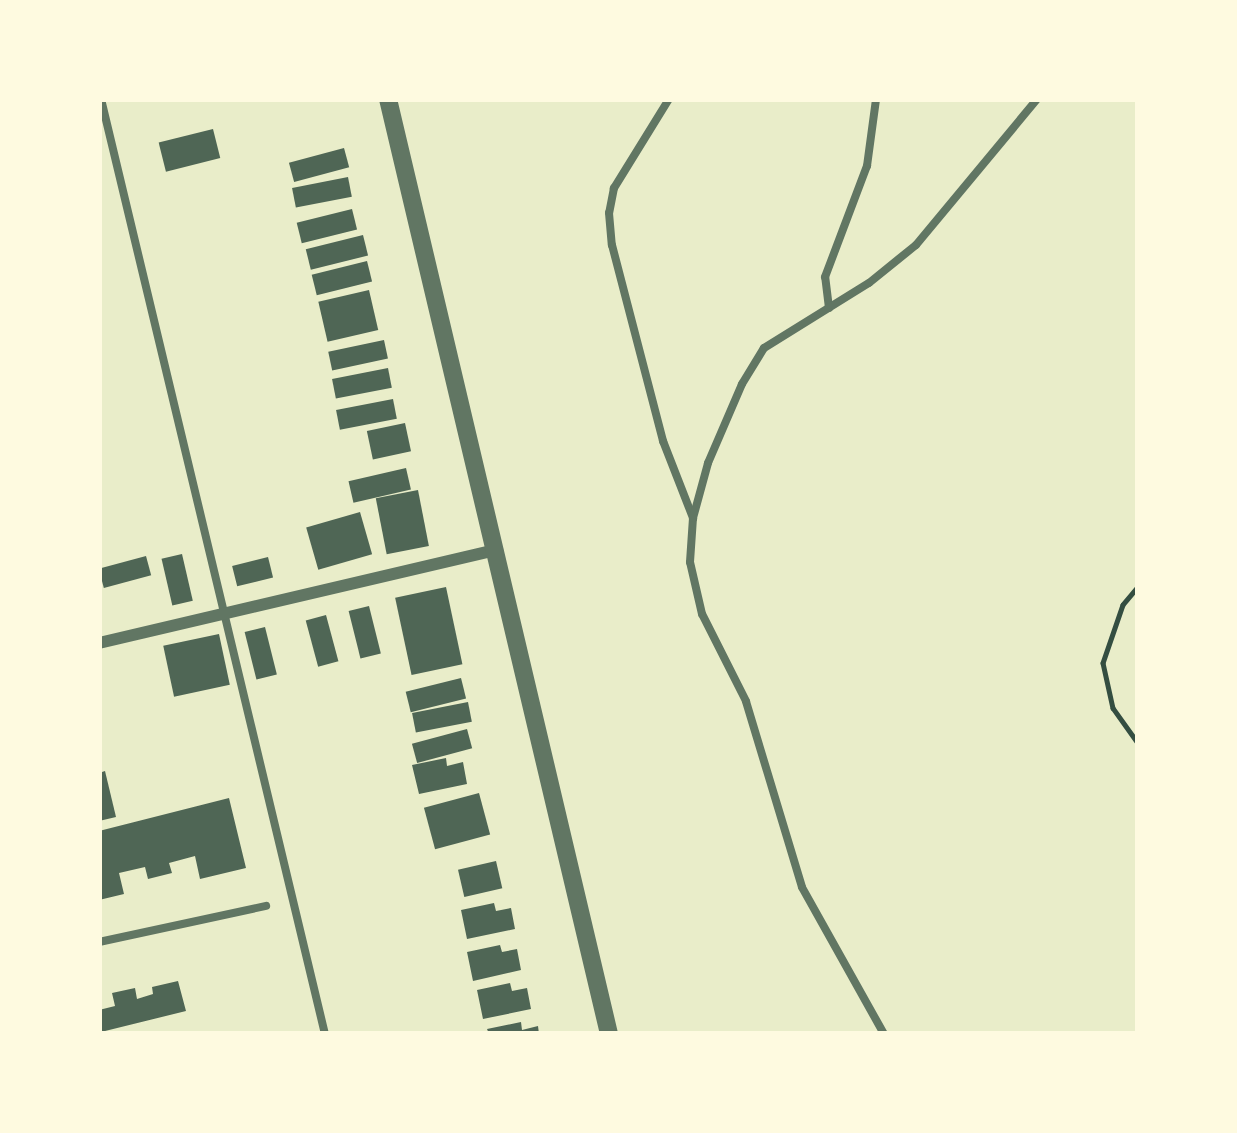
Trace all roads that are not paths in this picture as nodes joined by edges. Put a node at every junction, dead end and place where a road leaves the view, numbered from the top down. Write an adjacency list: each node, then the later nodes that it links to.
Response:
1 (101, 99): 9 (lane)
2 (388, 99): 8 (street)
3 (669, 99): 7 (lane)
4 (876, 99): 6 (lane)
5 (1037, 99): 6 (lane)
6 (829, 308): 7 (lane)
7 (692, 518): 15 (lane)
8 (497, 550): 9 (street); 14 (street)
9 (222, 615): 10 (street); 13 (lane)
10 (99, 643)
11 (266, 906): 12 (lane)
12 (99, 941)
13 (325, 1034)
14 (609, 1034)
15 (884, 1034)

